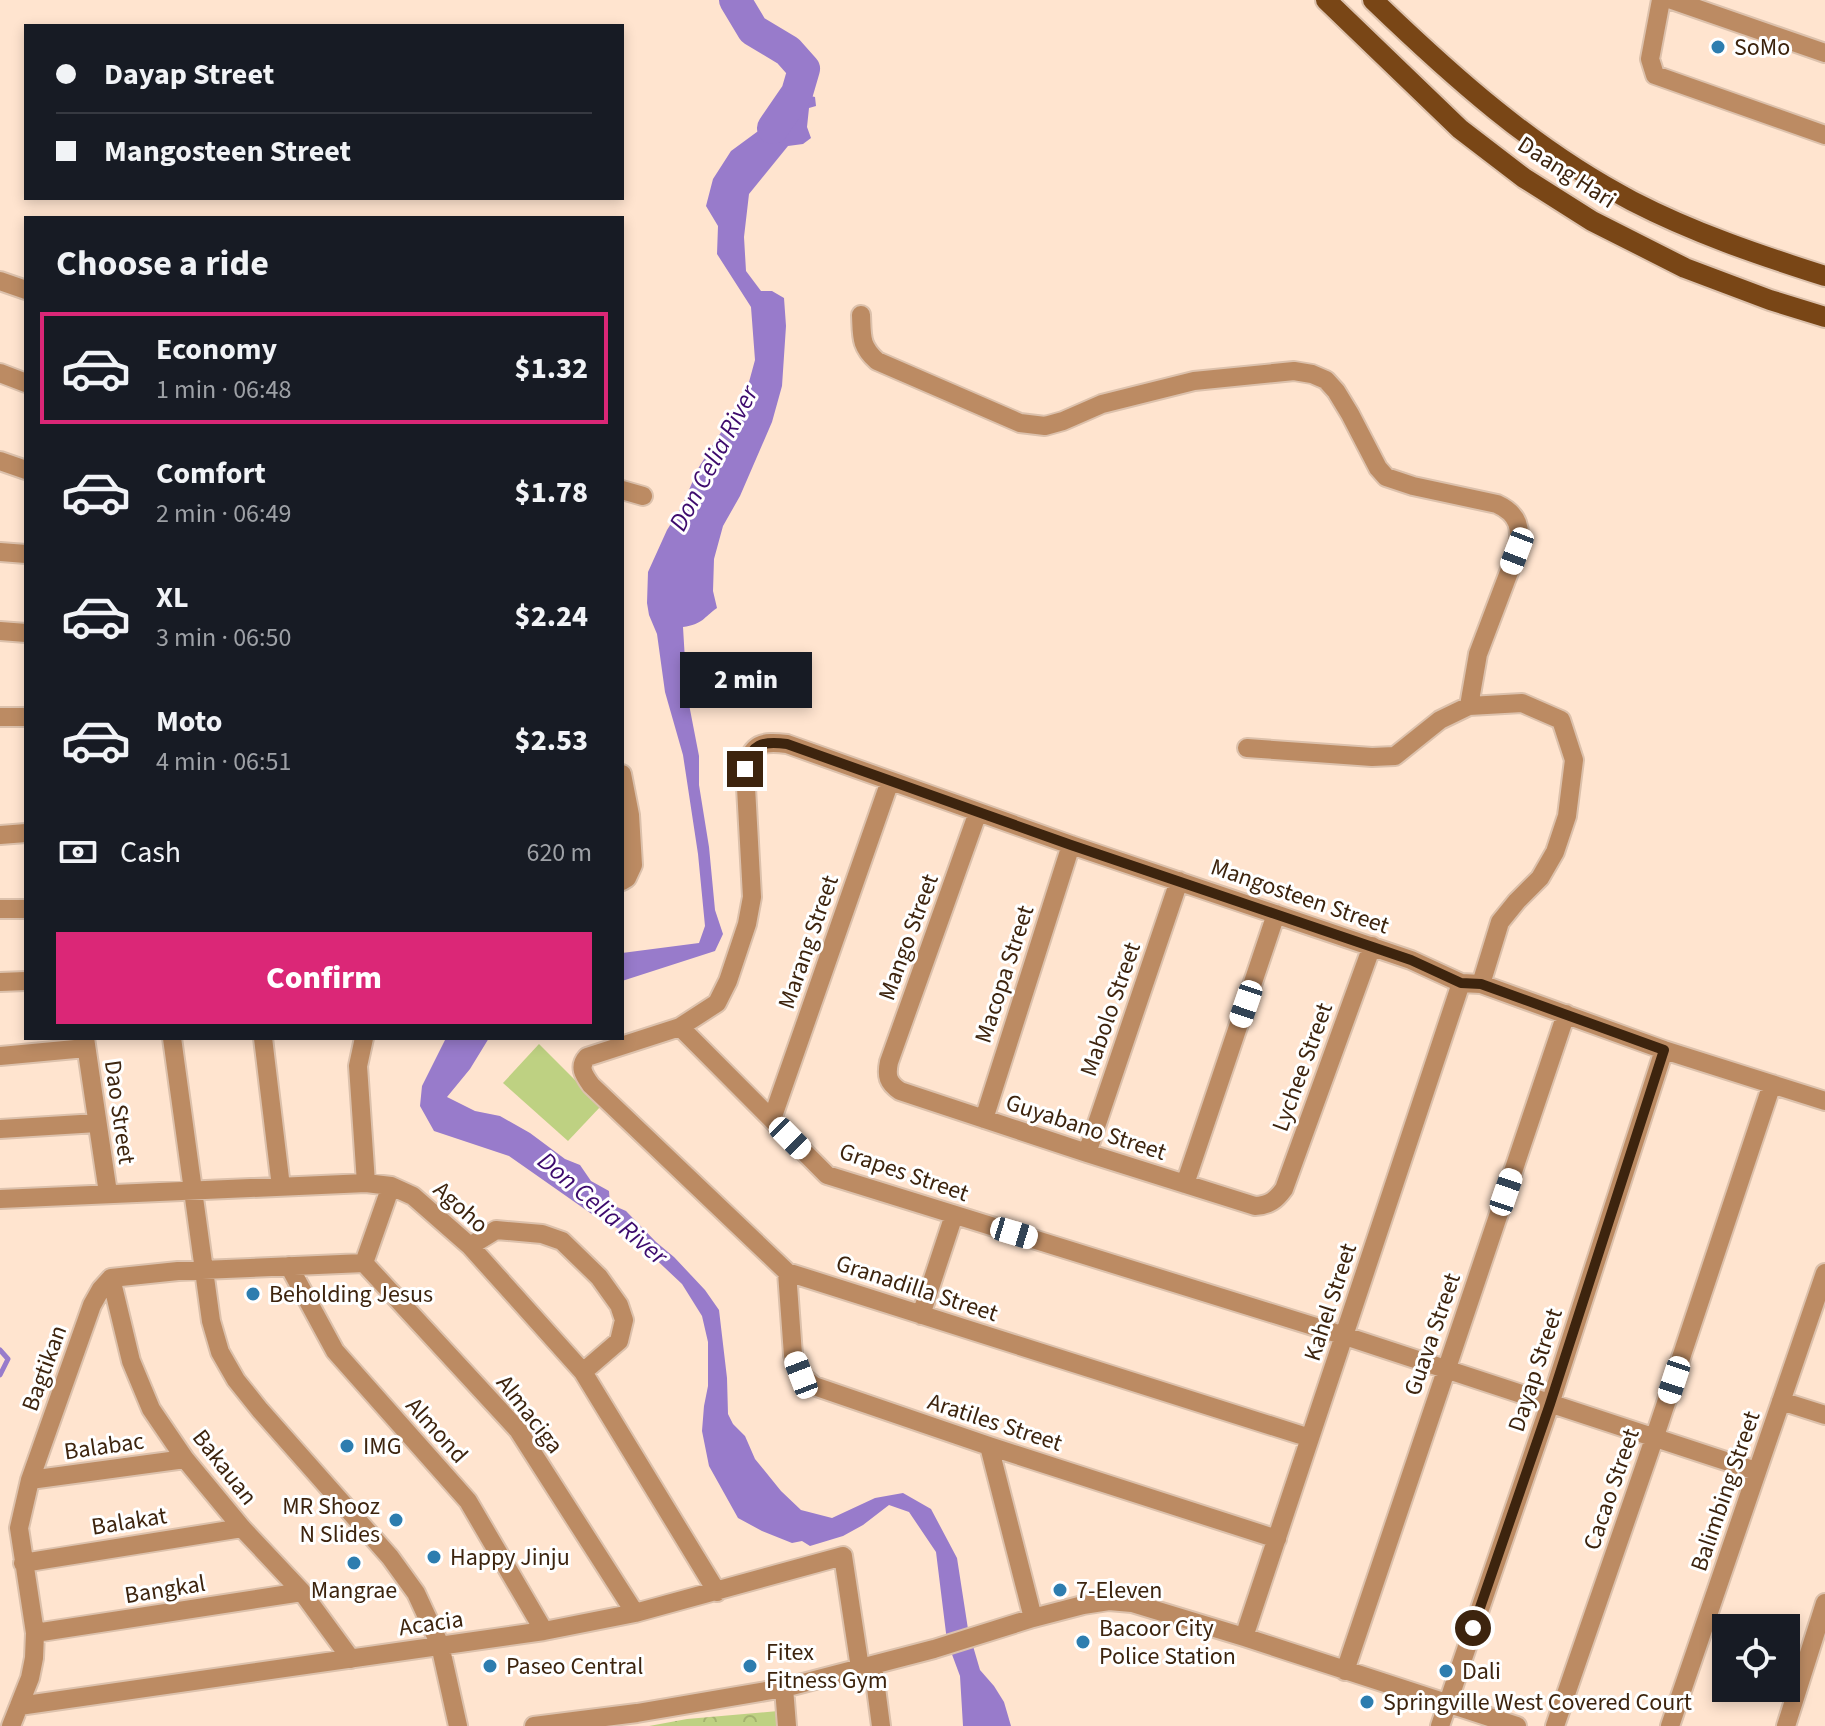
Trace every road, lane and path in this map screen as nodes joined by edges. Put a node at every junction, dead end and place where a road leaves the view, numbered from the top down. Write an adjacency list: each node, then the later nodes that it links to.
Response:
1 (1326, 0): 11 (main road, Daang Hari)
2 (1373, 0): 7 (main road, Daang Hari)
3 (1661, 0): 6 (street)
4 (1672, 0): 5 (street)
5 (1825, 53)
6 (1825, 135)
7 (1825, 276)
8 (0, 281): 9 (street)
9 (24, 289)
10 (861, 315): 22 (street)
11 (1825, 317)
12 (0, 373): 13 (street)
13 (24, 382)
14 (0, 461): 15 (street)
15 (24, 469)
16 (624, 491): 17 (street)
17 (643, 496)
18 (0, 552): 19 (street)
19 (24, 554)
20 (0, 631): 21 (street)
21 (24, 633)
22 (1469, 706): 25 (street); 42 (street)
23 (0, 717): 24 (street)
24 (24, 717)
25 (1247, 748)
26 (890, 781): 28 (street, Mangosteen Street); 44 (street, Mangosteen Street); 54 (street, Marang Street)
27 (624, 794): 29 (street)
28 (978, 812): 32 (street, Mangosteen Street); 51 (street, Mango Street)
29 (626, 815): 33 (street)
30 (24, 833): 31 (street)
31 (0, 835)
32 (1071, 845): 34 (street, Mangosteen Street); 55 (street, Macopa Street)
33 (624, 880)
34 (1179, 881): 37 (street, Mangosteen Street); 58 (street, Mabolo Street)
35 (0, 909): 36 (street)
36 (24, 909)
37 (1276, 914): 38 (street, Mangosteen Street); 60 (street)
38 (1372, 946): 41 (street, Mangosteen Street); 66 (street, Lychee Street)
39 (24, 981): 40 (street)
40 (0, 982)
41 (1461, 983): 42 (street, Mangosteen Street); 77 (street, Kahel Street)
42 (1481, 984): 43 (street, Mangosteen Street)
43 (1566, 1014): 49 (street, Mangosteen Street); 78 (street, Guava Street)
44 (680, 1027): 54 (street, Grapes Street); 72 (street, Granadilla Street)
45 (172, 1040): 63 (street)
46 (263, 1040): 62 (street)
47 (364, 1040): 59 (street)
48 (86, 1043): 50 (street); 56 (street, Dao Street)
49 (1664, 1050): 52 (street, Mangosteen Street); 81 (street, Dayap Street)
50 (0, 1056)
51 (888, 1079): 55 (street, Guyabano Street)
52 (1772, 1084): 53 (street, Mangosteen Street); 84 (street, Cacao Street)
53 (1825, 1101)
54 (772, 1119): 67 (street, Grapes Street)
55 (984, 1119): 58 (street, Guyabano Street)
56 (97, 1123): 57 (street); 64 (street, Dao Street)
57 (0, 1129)
58 (1087, 1153): 60 (street, Guyabano Street)
59 (366, 1183): 61 (street, Agoho); 62 (street, Agoho)
60 (1185, 1184): 66 (street, Guyabano Street)
61 (391, 1186): 68 (street, Agoho); 69 (street)
62 (281, 1187): 63 (street, Agoho)
63 (192, 1191): 64 (street, Agoho); 71 (street)
64 (108, 1193): 65 (street, Agoho)
65 (2, 1197)
66 (1273, 1202)
67 (954, 1215): 76 (street); 77 (street, Grapes Street)
68 (470, 1246): 79 (street, Agoho); 79 (street)
69 (364, 1263): 70 (street); 95 (street, Almaciga)
70 (289, 1266): 71 (street); 97 (street, Almond)
71 (203, 1270): 74 (street); 101 (street)
72 (787, 1272): 76 (street, Granadilla Street); 85 (street, Aratiles Street)
73 (1825, 1273): 75 (street, Balimbing Street)
74 (111, 1278): 86 (street, Bakauan); 88 (street, Bagtikan)
75 (1819, 1309): 80 (street, Balimbing Street)
76 (921, 1315): 83 (street, Granadilla Street)
77 (1345, 1336): 78 (street, Grapes Street); 83 (street, Kahel Street)
78 (1446, 1370): 81 (street, Grapes Street); 104 (street, Guava Street)
79 (583, 1372): 93 (street, Agoho)
80 (1781, 1401): 82 (street); 87 (street, Balimbing Street)
81 (1550, 1404): 84 (street, Grapes Street); 106 (street, Dayap Street)
82 (1825, 1415)
83 (1310, 1438): 90 (street, Kahel Street)
84 (1654, 1439): 87 (street, Grapes Street); 115 (street, Cacao Street)
85 (989, 1446): 90 (street, Aratiles Street); 96 (street)
86 (185, 1459): 88 (street, Balabac); 89 (street, Bakauan)
87 (1756, 1471): 116 (street, Balimbing Street)
88 (30, 1480): 91 (street, Bagtikan)
89 (242, 1528): 91 (street, Balakat); 92 (street, Bakauan)
90 (1277, 1539): 99 (street, Kahel Street)
91 (23, 1563): 98 (street, Bagtikan)
92 (302, 1592): 98 (street, Bangkal); 102 (street, Bakauan)
93 (717, 1592): 95 (street, Acacia); 103 (street, Acacia)
94 (1825, 1603): 100 (street)
95 (635, 1613): 97 (street, Acacia)
96 (1033, 1618): 99 (street); 103 (street)
97 (544, 1631): 101 (street, Acacia)
98 (35, 1633): 107 (street, Bagtikan)
99 (1244, 1637): 104 (street)
100 (1820, 1637): 117 (street)
101 (440, 1645): 102 (street, Acacia); 109 (street)
102 (351, 1659): 107 (street, Acacia)
103 (866, 1667): 105 (street); 112 (street)
104 (1345, 1671): 106 (street)
105 (784, 1688): 110 (street); 111 (street)
106 (1448, 1704): 113 (street, Dayap Street); 114 (street)
107 (19, 1706): 108 (street, Bagtikan)
108 (11, 1726)
109 (458, 1726)
110 (534, 1726)
111 (787, 1726)
112 (881, 1726)
113 (1440, 1726)
114 (1517, 1726)
115 (1555, 1726)
116 (1670, 1726)
117 (1786, 1726)

